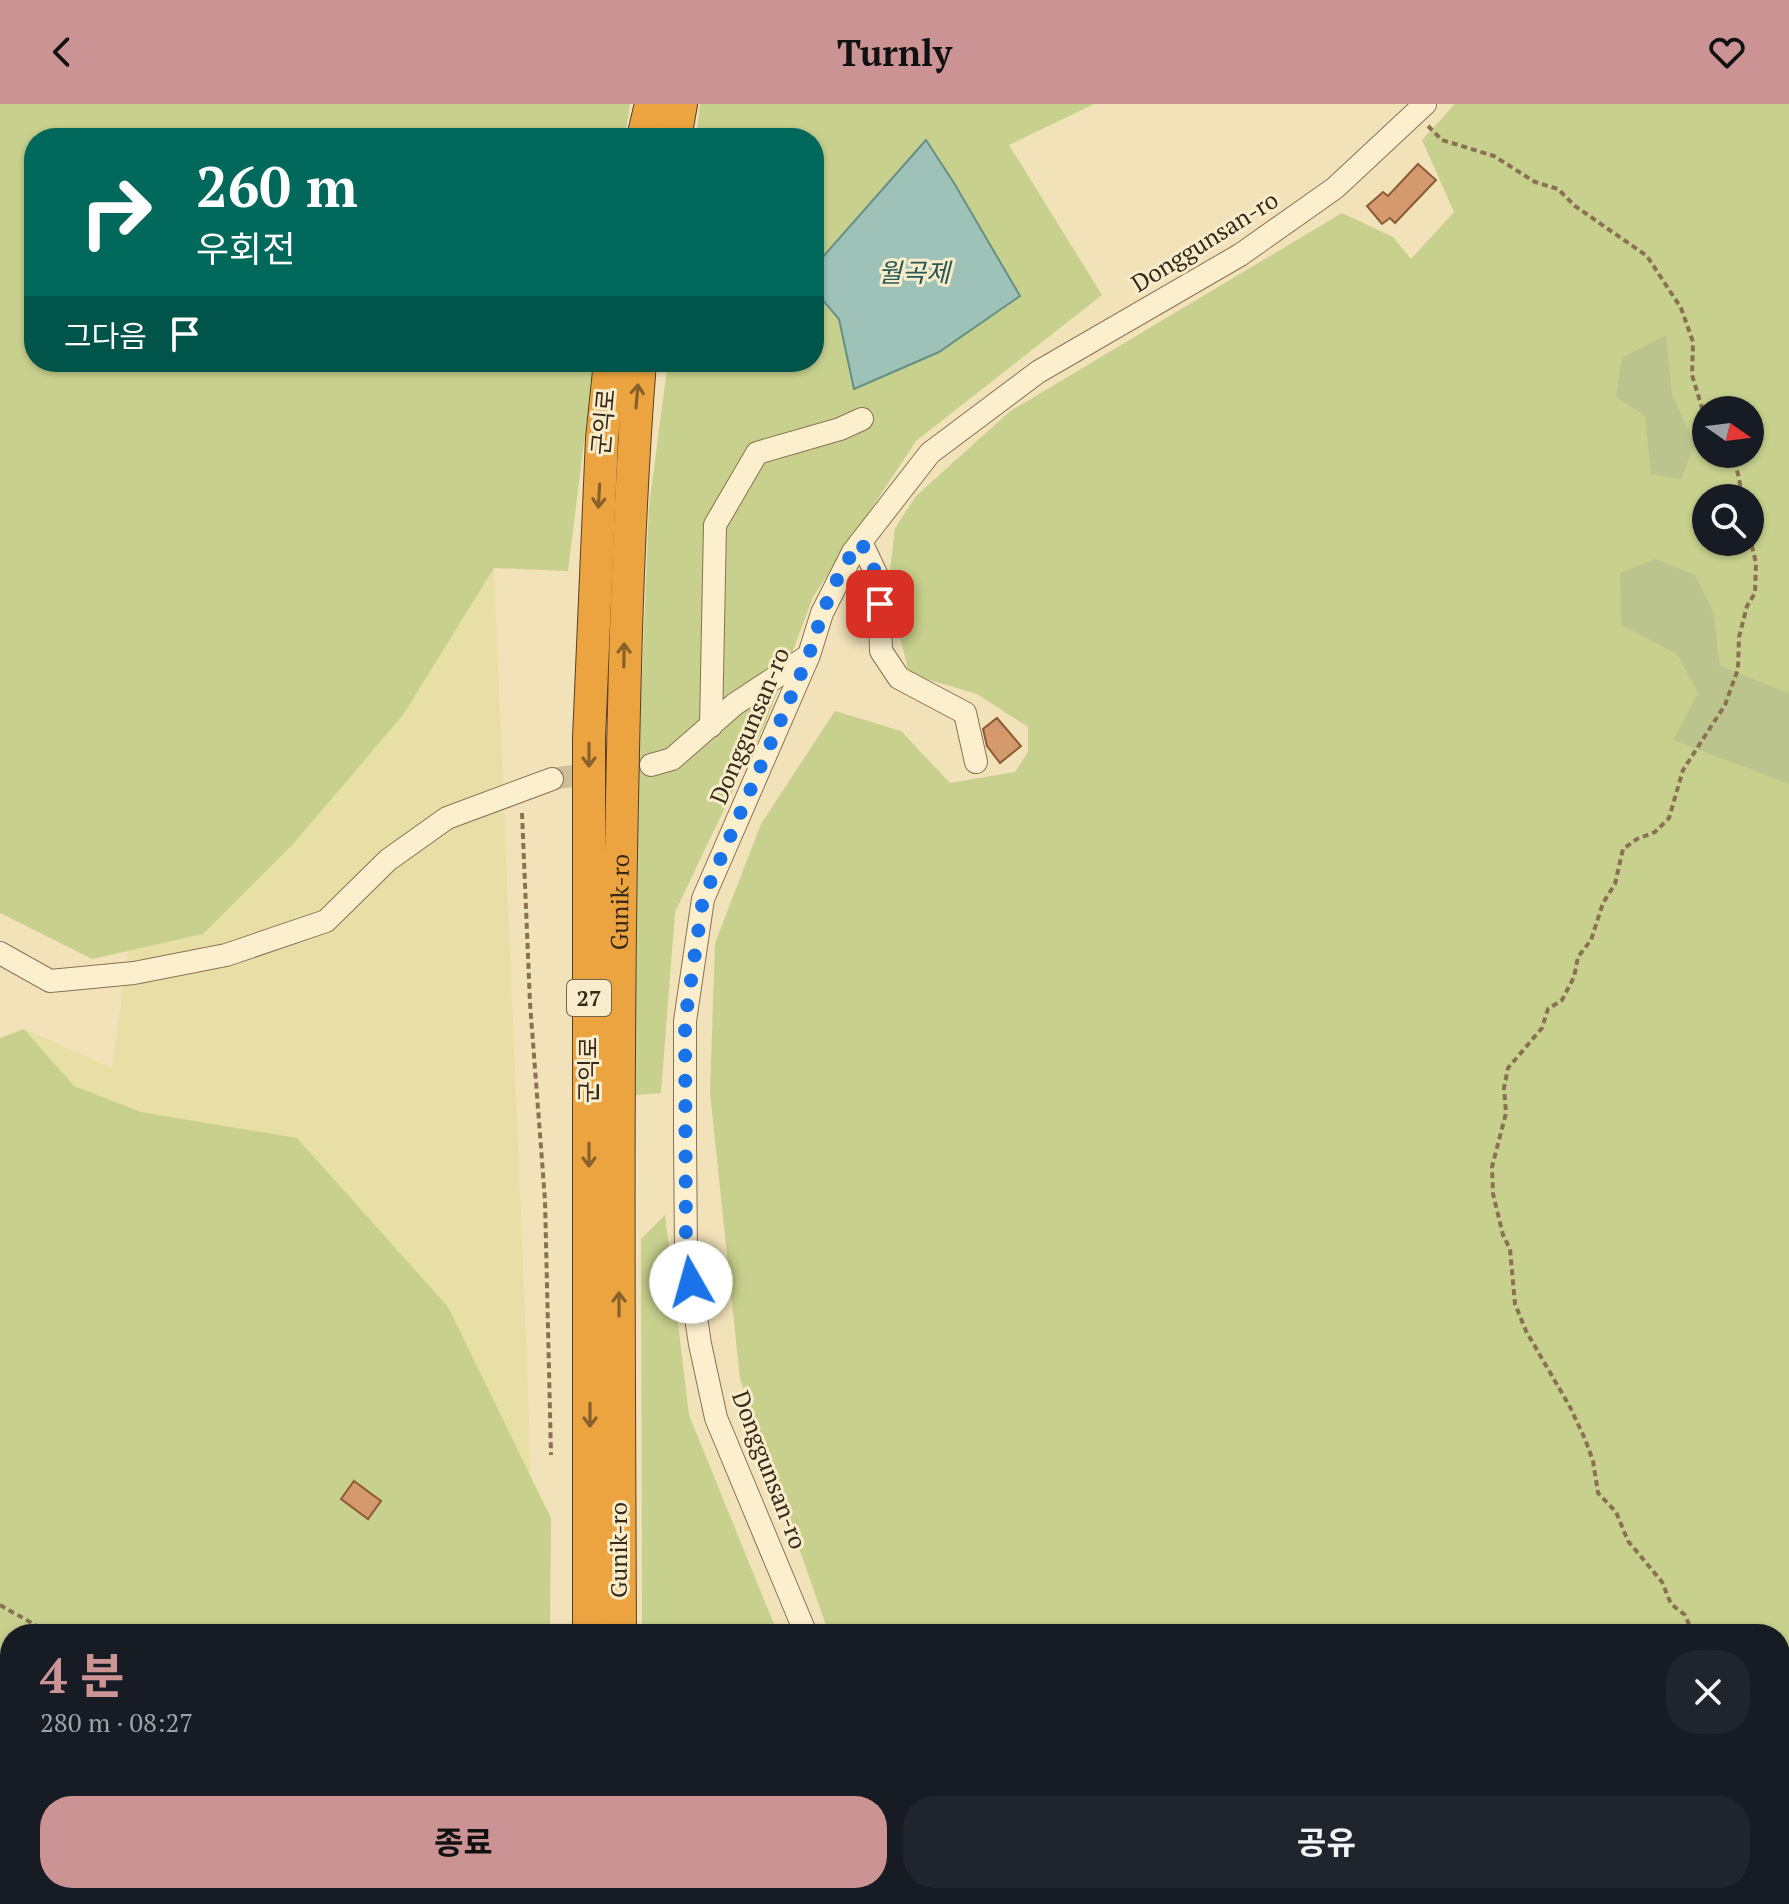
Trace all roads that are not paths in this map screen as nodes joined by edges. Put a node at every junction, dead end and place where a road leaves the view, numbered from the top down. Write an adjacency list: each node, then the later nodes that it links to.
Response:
1 (651, 104): 4 (highway)
2 (681, 104): 5 (highway)
3 (1421, 108): 9 (street, Donggunsan-ro)
4 (645, 128)
5 (677, 128)
6 (609, 372): 16 (highway, 군익로 / 27, one-way to 16)
7 (639, 372): 17 (highway, Gunik-ro / 27, one-way to 7)
8 (862, 419): 11 (street)
9 (861, 542): 10 (street, Donggunsan-ro); 12 (street)
10 (809, 655): 11 (street); 18 (street, Donggunsan-ro)
11 (711, 726): 13 (street)
12 (976, 762)
13 (651, 765)
14 (552, 779): 15 (street)
15 (0, 953)
16 (589, 1624)
17 (620, 1624)
18 (802, 1624)

